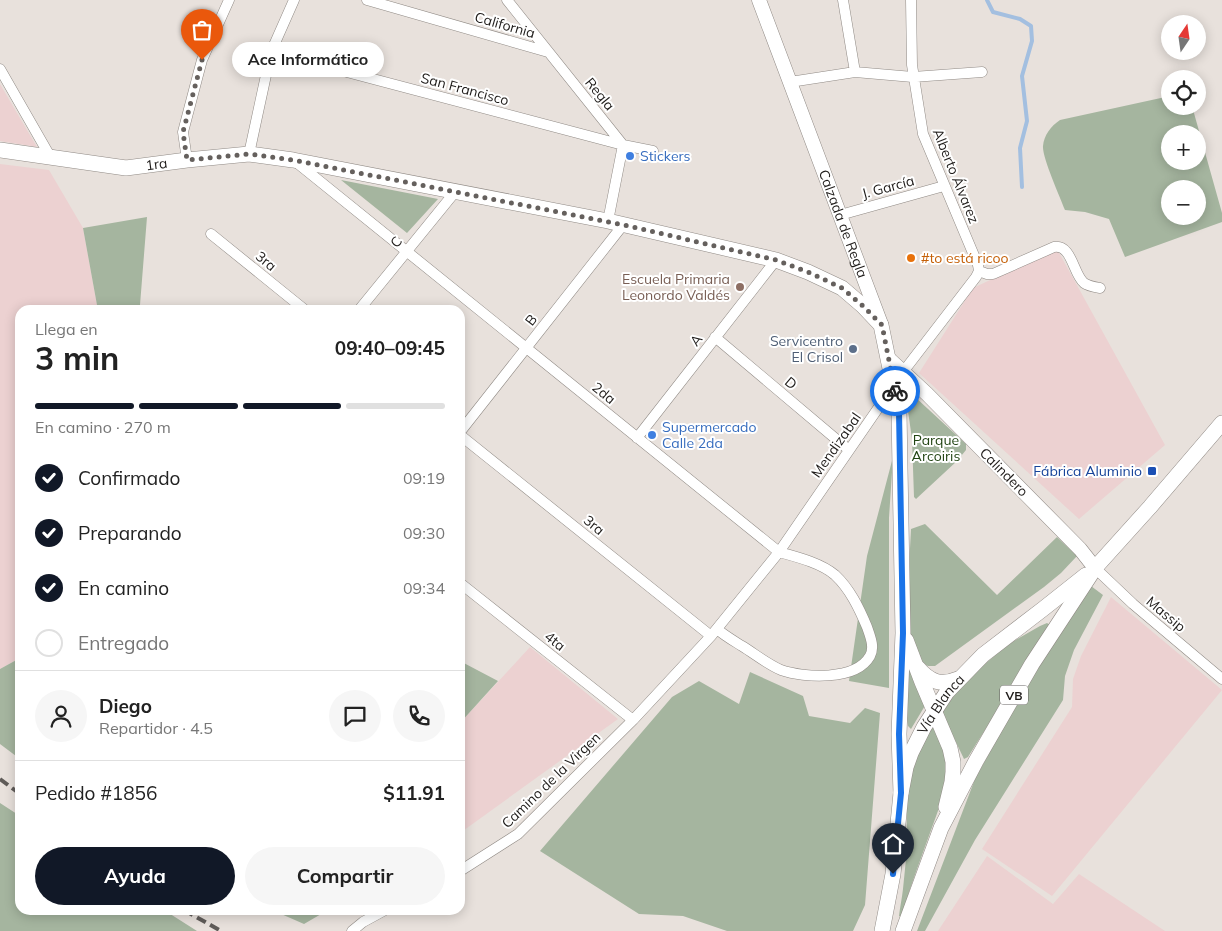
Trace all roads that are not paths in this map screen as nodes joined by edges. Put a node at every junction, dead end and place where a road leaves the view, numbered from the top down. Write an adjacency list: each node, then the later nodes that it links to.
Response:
1 (229, 0): 20 (street)
2 (294, 0): 8 (street)
3 (367, 0): 9 (street, California)
4 (507, 0): 9 (street, Regla)
5 (759, 0): 14 (main road, Calzada de Regla)
6 (843, 0): 11 (street)
7 (911, 0): 13 (street, Alberto Álvarez)
8 (271, 52): 15 (street, San Francisco); 18 (street)
9 (549, 52): 15 (street, Regla)
10 (0, 68): 19 (street)
11 (855, 72): 13 (street); 14 (street)
12 (982, 72): 13 (street)
13 (913, 77): 22 (street, Alberto Álvarez)
14 (790, 82): 24 (main road, Calzada de Regla)
15 (623, 145): 17 (street, San Francisco); 25 (street)
16 (0, 150): 19 (main road, 1ra)
17 (653, 151)
18 (249, 154): 20 (main road, 1ra); 21 (main road, 1ra)
19 (50, 158): 20 (main road, 1ra)
20 (187, 160)
21 (293, 160): 23 (main road, 1ra); 28 (street, 2da)
22 (944, 186): 24 (street, J. García); 30 (street, Alberto Álvarez)
23 (454, 192): 25 (main road, 1ra); 28 (street, C)
24 (840, 215): 34 (main road, Calzada de Regla)
25 (608, 221): 26 (main road, 1ra)
26 (624, 225): 29 (main road, 1ra); 36 (street, B)
27 (211, 234): 32 (street, 3ra)
28 (407, 251): 33 (street, C); 36 (street, 2da)
29 (776, 260): 34 (main road, 1ra); 35 (street, A)
30 (979, 271): 31 (street); 38 (street, Mendizabal)
31 (1100, 288)
32 (299, 305)
33 (363, 305)
34 (882, 325): 37 (main road, Calzada de Regla)
35 (715, 337): 43 (street, A); 44 (street, D)
36 (526, 348): 41 (street, B); 43 (street, 2da)
37 (888, 358): 38 (main road, Calindero); 39 (main road, Calzada de Regla)
38 (903, 372): 39 (street, Mendizabal); 46 (main road, Calindero)
39 (894, 386): 44 (street, Mendizabal); 49 (main road, Calzada de Regla)
40 (1222, 423): 46 (main road, Vía Blanca / VB)
41 (465, 427)
42 (465, 437): 48 (street, 3ra)
43 (637, 438): 45 (street, 2da)
44 (849, 450): 45 (street, Mendizabal)
45 (779, 552): 48 (street, Mendizabal); 50 (street, 2da)
46 (1095, 568): 52 (main road, Vía Blanca / VB); 53 (street, Massip); 57 (main road, Vía Blanca / VB)
47 (465, 587): 55 (street, 4ta)
48 (714, 633): 50 (street, 3ra); 55 (street, Mendizabal)
49 (903, 633): 51 (main road); 56 (main road, Calzada de Regla)
50 (870, 656)
51 (916, 667): 52 (main road); 54 (main road)
52 (958, 679): 54 (main road, Vía Blanca / VB)
53 (1222, 679)
54 (934, 710): 56 (main road, Vía Blanca / VB); 57 (main road)
55 (633, 720): 58 (street, Camino de la Virgen)
56 (901, 793): 61 (main road, Vía Blanca / VB)
57 (941, 828): 62 (main road, Vía Blanca / VB)
58 (465, 868)
59 (376, 915): 60 (street)
60 (352, 931)
61 (882, 931)
62 (903, 931)

